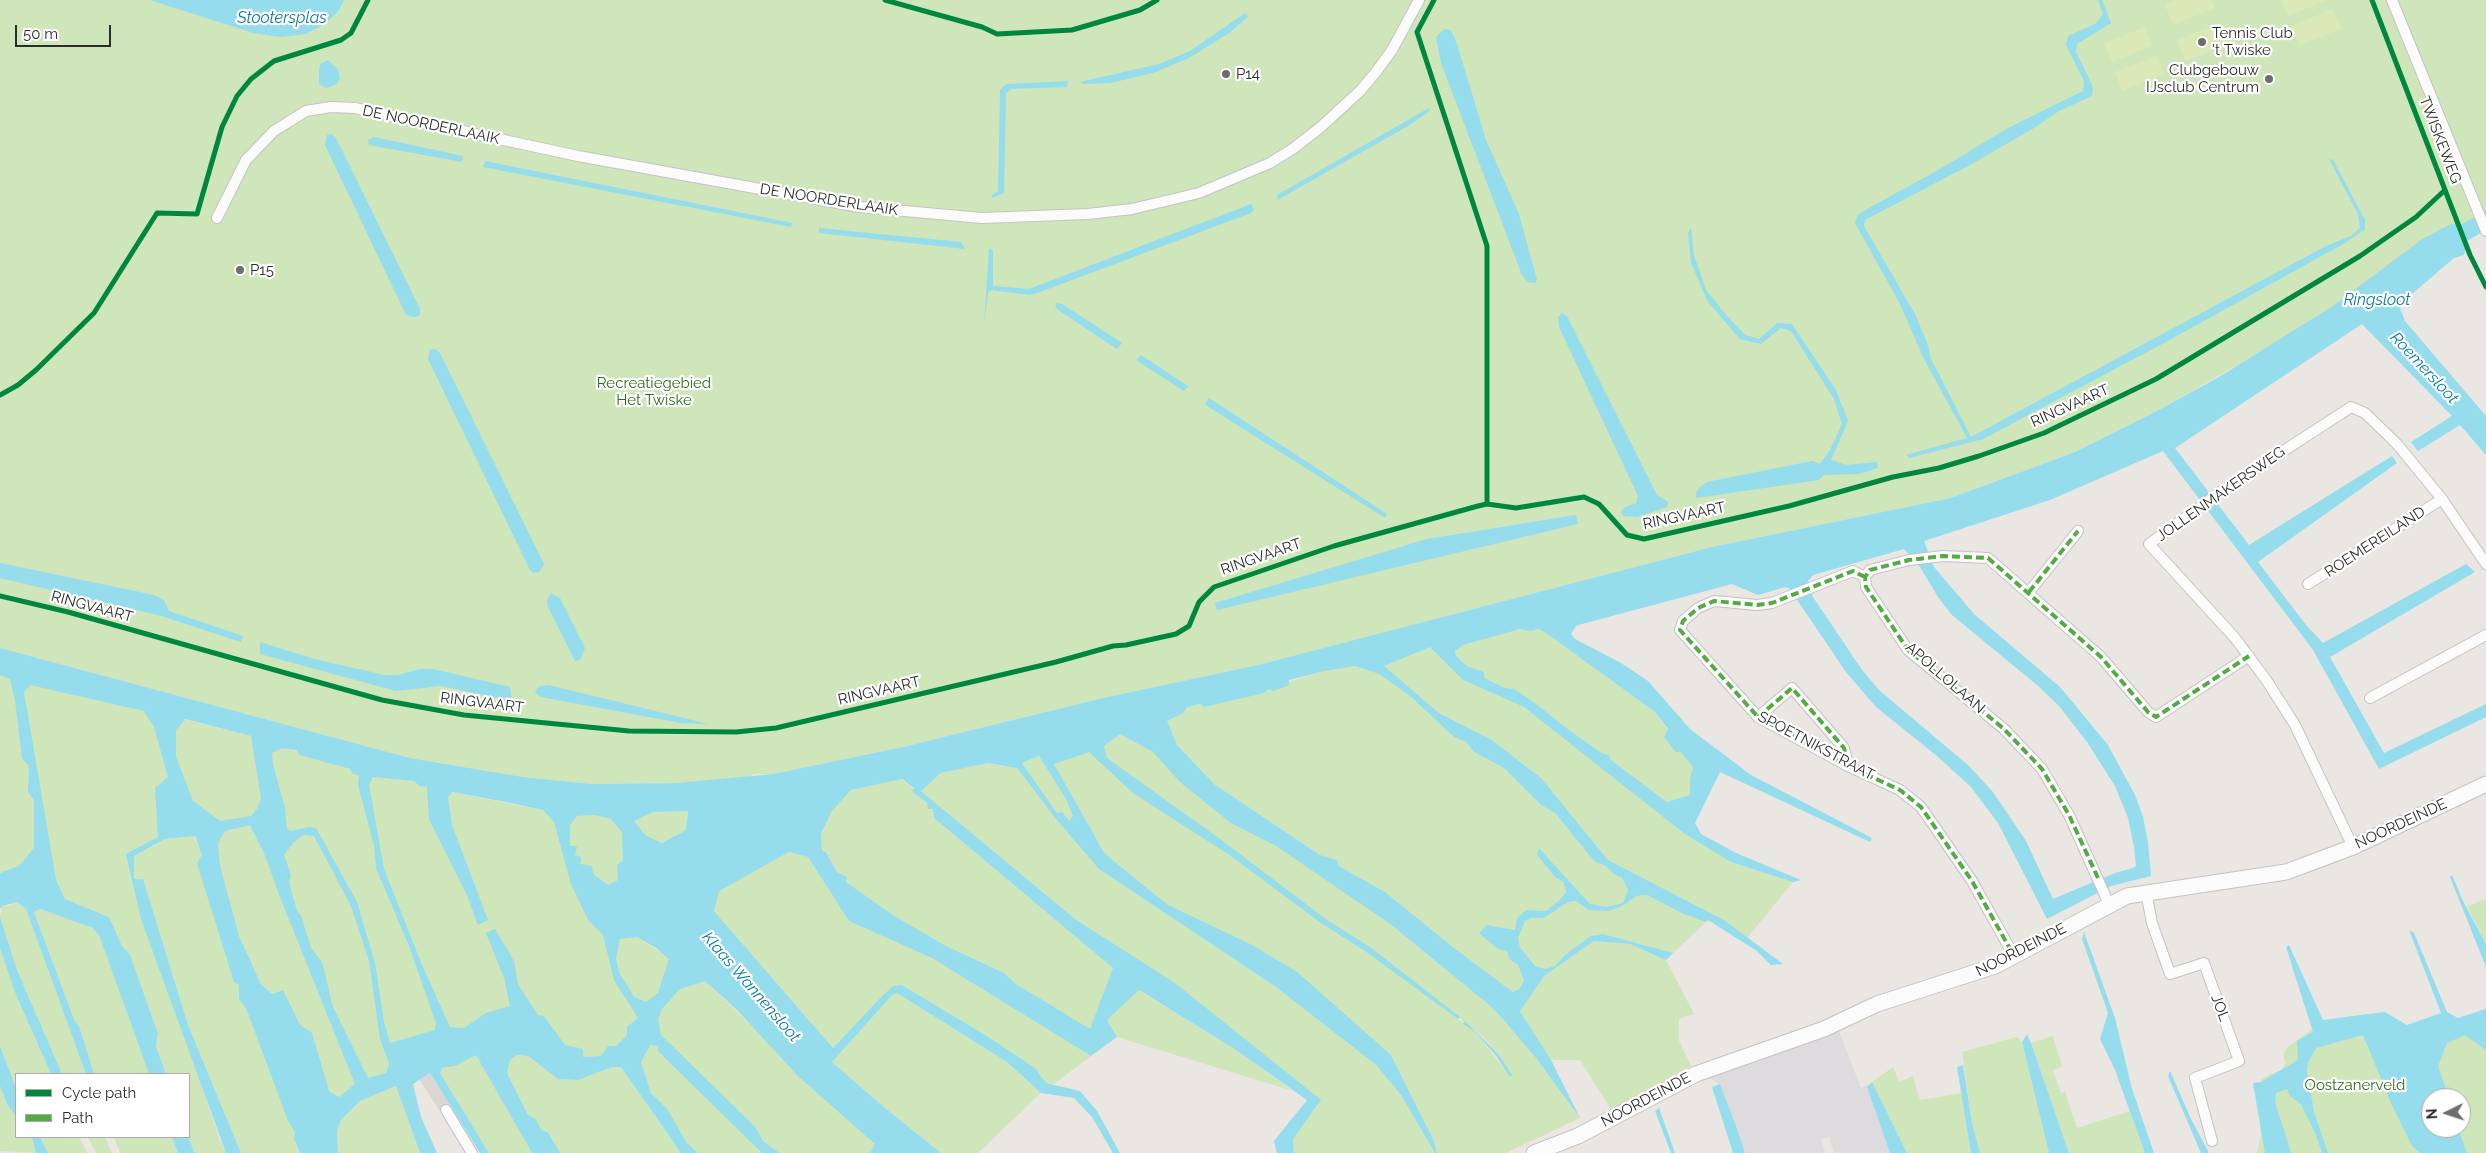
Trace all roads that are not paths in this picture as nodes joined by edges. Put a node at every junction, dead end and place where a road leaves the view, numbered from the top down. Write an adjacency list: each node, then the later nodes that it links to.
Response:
1 (1419, 0): 3 (street, DE NOORDERLAAIK)
2 (2392, 0): 4 (street, TWISKEWEG)
3 (217, 218)
4 (2486, 231)
5 (2442, 499): 7 (street, JOLLENMAKERSWEG); 9 (street, ROEMEREILAND); 12 (street, JOLLENMAKERSWEG)
6 (2078, 531): 10 (street)
7 (2486, 564)
8 (1865, 577): 10 (street); 14 (street, SPOETNIKSTRAAT); 19 (street, APOLLOLAAN)
9 (2308, 584)
10 (2029, 592): 12 (street)
11 (2486, 635): 13 (street)
12 (2249, 656): 17 (street, JOLLENMAKERSWEG)
13 (2370, 698)
14 (1758, 717): 15 (street, SPOETNIKSTRAAT); 15 (street)
15 (1848, 766): 20 (street, SPOETNIKSTRAAT)
16 (2486, 784): 17 (street, NOORDEINDE)
17 (2353, 847): 18 (street, NOORDEINDE)
18 (2146, 892): 19 (street, NOORDEINDE); 22 (street, JOL)
19 (2107, 898): 20 (street, NOORDEINDE)
20 (2014, 956): 24 (street, NOORDEINDE)
21 (446, 1110): 23 (street)
22 (2212, 1141)
23 (472, 1153)
24 (1534, 1153)

